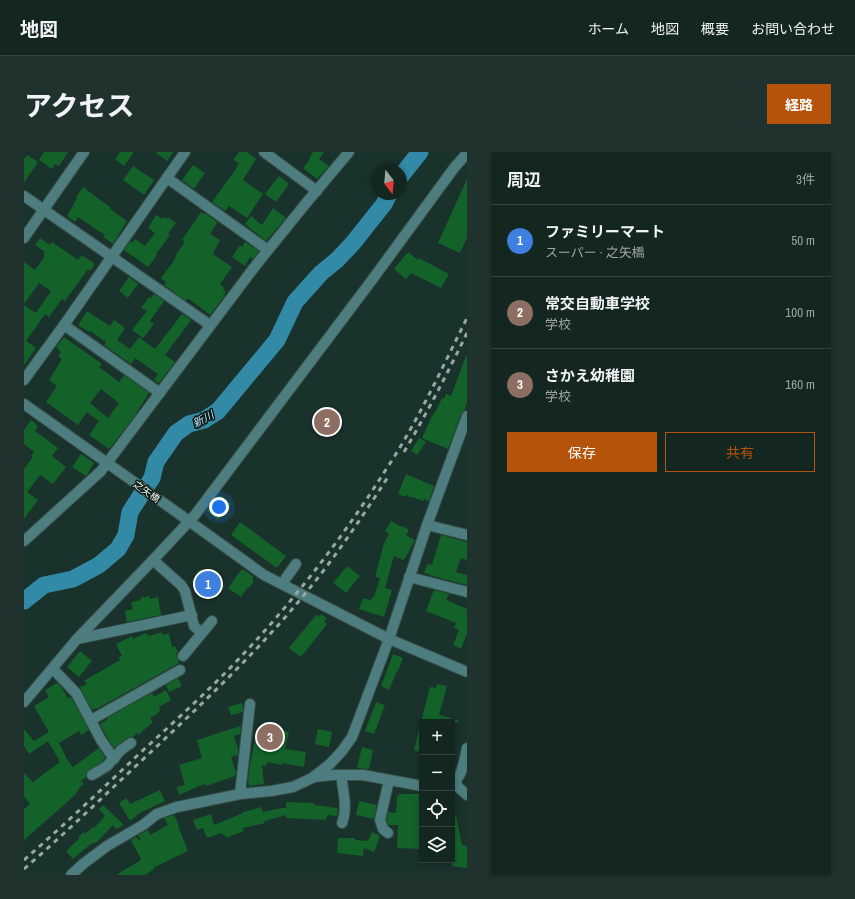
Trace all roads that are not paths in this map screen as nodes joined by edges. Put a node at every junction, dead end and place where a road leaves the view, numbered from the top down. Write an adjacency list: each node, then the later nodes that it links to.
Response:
1 (84, 152): 9 (street)
2 (185, 152): 6 (street)
3 (264, 152): 7 (street)
4 (349, 152): 7 (street)
5 (467, 153): 20 (street)
6 (167, 178): 11 (street); 12 (street)
7 (317, 191): 11 (street)
8 (24, 196): 9 (street)
9 (44, 210): 10 (street); 12 (street)
10 (24, 238)
11 (268, 250): 14 (street)
12 (112, 257): 13 (street); 14 (street)
13 (64, 325): 15 (street); 16 (street)
14 (210, 325): 16 (street)
15 (24, 380)
16 (160, 392): 19 (street)
17 (24, 404): 19 (street, 之矢橋)
18 (467, 416): 21 (street)
19 (109, 464): 20 (street, 之矢橋); 23 (street)
20 (186, 519): 24 (street); 33 (street, 之矢橋)
21 (427, 526): 22 (street); 26 (street)
22 (467, 535)
23 (24, 541)
24 (153, 560): 29 (street); 32 (street)
25 (296, 564): 27 (street)
26 (409, 577): 28 (street); 33 (street)
27 (286, 578)
28 (467, 592)
29 (192, 615): 31 (street); 32 (street)
30 (212, 621): 31 (street)
31 (202, 633): 34 (street)
32 (78, 639): 35 (street)
33 (389, 639): 37 (street, 之矢橋); 47 (street)
34 (183, 656)
35 (53, 669): 38 (street); 40 (street)
36 (180, 670): 40 (street)
37 (467, 672)
38 (24, 702)
39 (250, 704): 52 (street)
40 (91, 720): 43 (street)
41 (131, 743): 43 (street)
42 (467, 748): 44 (street)
43 (114, 759): 45 (street)
44 (464, 771): 49 (street)
45 (92, 775)
46 (341, 775): 47 (street); 48 (street); 54 (street)
47 (312, 778): 52 (street)
48 (389, 780): 50 (street); 55 (street)
49 (455, 781)
50 (419, 785)
51 (455, 785): 53 (street)
52 (240, 794): 56 (street)
53 (467, 795)
54 (342, 823)
55 (388, 833)
56 (71, 875)

